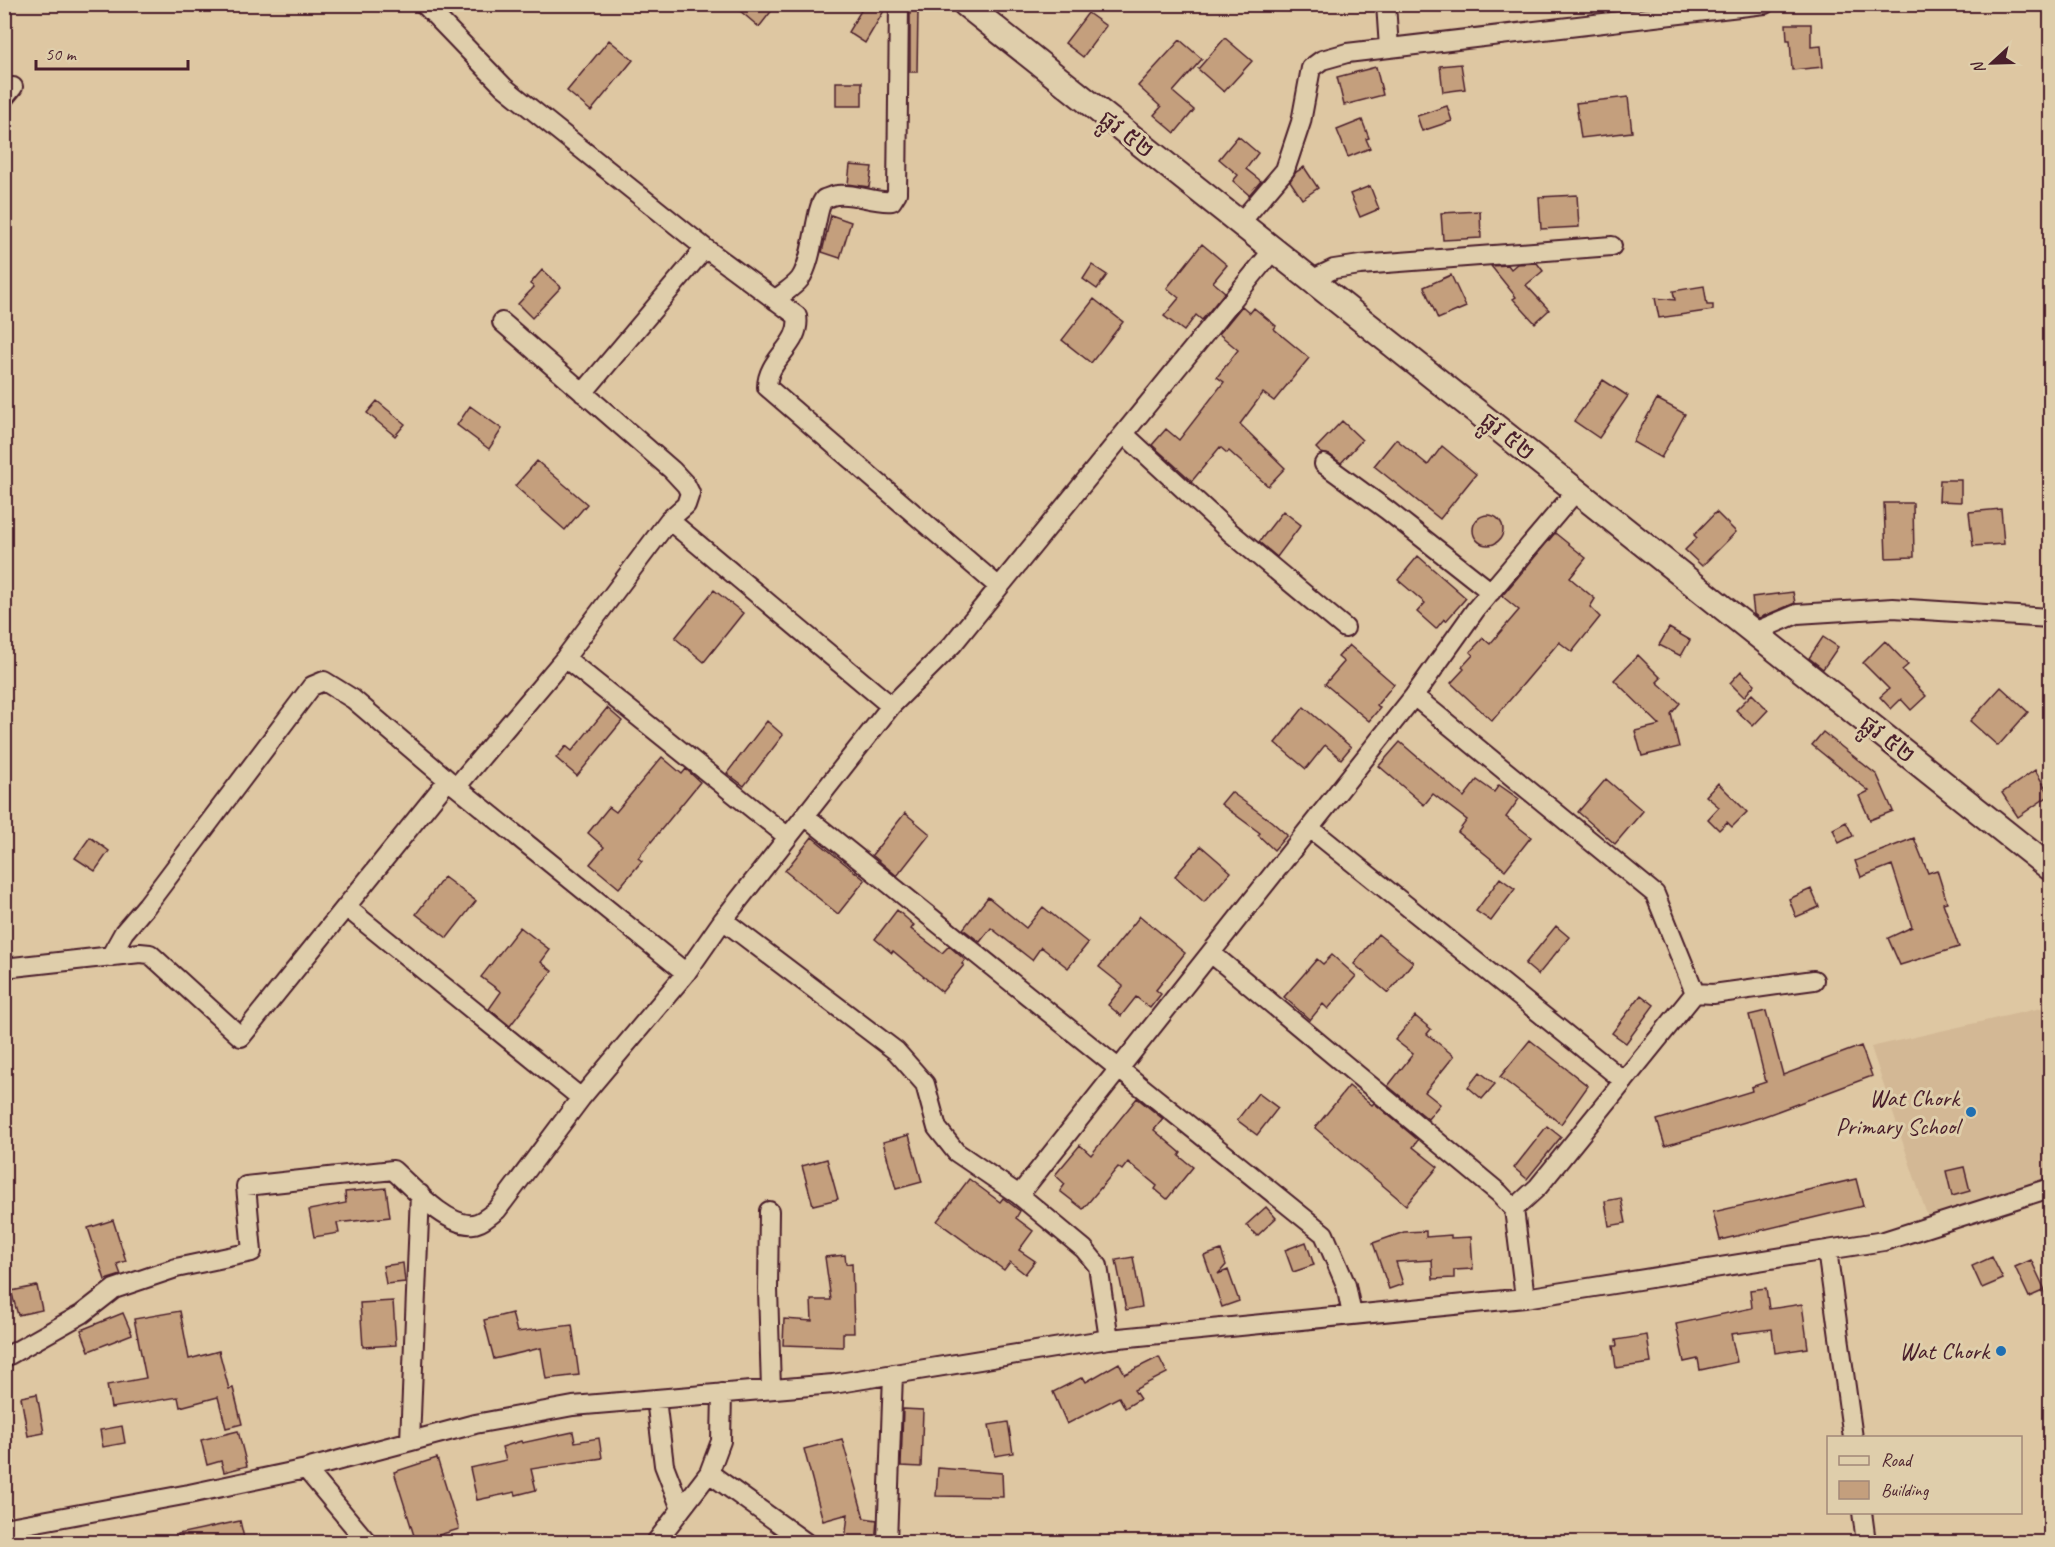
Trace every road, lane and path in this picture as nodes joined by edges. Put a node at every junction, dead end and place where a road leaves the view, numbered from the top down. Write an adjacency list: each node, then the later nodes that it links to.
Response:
1 (424, 4): 10 (street)
2 (898, 4): 13 (street)
3 (965, 4): 8 (street, ផ្លូវ ៥២)
4 (1386, 4): 7 (street)
5 (1765, 4): 6 (street)
6 (1680, 9): 7 (street)
7 (1389, 48): 8 (street)
8 (1240, 223): 11 (street, ផ្លូវ ៥២)
9 (1612, 246): 12 (street)
10 (705, 248): 13 (street); 15 (street)
11 (1274, 250): 12 (street, ផ្លូវ ៥២); 16 (street)
12 (1311, 280): 18 (street, ផ្លូវ ៥២)
13 (775, 300): 20 (street)
14 (502, 322): 15 (street)
15 (583, 393): 19 (street)
16 (1124, 434): 20 (street); 23 (street)
17 (1324, 464): 21 (street)
18 (1576, 491): 21 (street); 24 (street, ផ្លូវ ៥២)
19 (669, 520): 25 (street); 27 (street)
20 (999, 587): 27 (street)
21 (1491, 592): 26 (street)
22 (2050, 618): 24 (street)
23 (1345, 628)
24 (1754, 632): 32 (street, ផ្លូវ ៥២)
25 (566, 658): 28 (street); 31 (street)
26 (1414, 696): 30 (street); 40 (street)
27 (891, 706): 29 (street)
28 (452, 783): 33 (street); 36 (street); 38 (street)
29 (805, 816): 31 (street); 41 (street)
30 (1310, 828): 35 (street); 42 (street)
31 (789, 837): 34 (street)
32 (2050, 868)
33 (346, 907): 36 (street); 43 (street)
34 (723, 920): 38 (street); 46 (street)
35 (1210, 953): 41 (street); 47 (street)
36 (110, 957): 37 (street)
37 (4, 968)
38 (686, 973): 43 (street)
39 (1814, 980): 40 (street)
40 (1695, 993): 42 (street)
41 (1119, 1069): 46 (street); 51 (street)
42 (1624, 1081): 47 (street)
43 (582, 1098): 45 (street)
44 (2050, 1188): 49 (street)
45 (420, 1194): 53 (street); 59 (street)
46 (1019, 1195): 52 (street)
47 (1514, 1209): 50 (street)
48 (769, 1210): 55 (street)
49 (1827, 1250): 50 (street); 58 (street)
50 (1525, 1298): 51 (street)
51 (1352, 1315): 52 (street)
52 (1109, 1340): 54 (street)
53 (4, 1358)
54 (893, 1374): 55 (street); 68 (street)
55 (771, 1389): 56 (street)
56 (722, 1393): 57 (street); 61 (street)
57 (656, 1399): 59 (street); 62 (street)
58 (1853, 1436)
59 (410, 1441): 60 (street)
60 (306, 1469): 64 (street); 65 (street)
61 (709, 1473): 62 (street); 67 (street)
62 (681, 1509): 66 (street)
63 (1862, 1514): 69 (street)
64 (4, 1528)
65 (361, 1539)
66 (656, 1542)
67 (805, 1542)
68 (887, 1542)
69 (1866, 1542)

